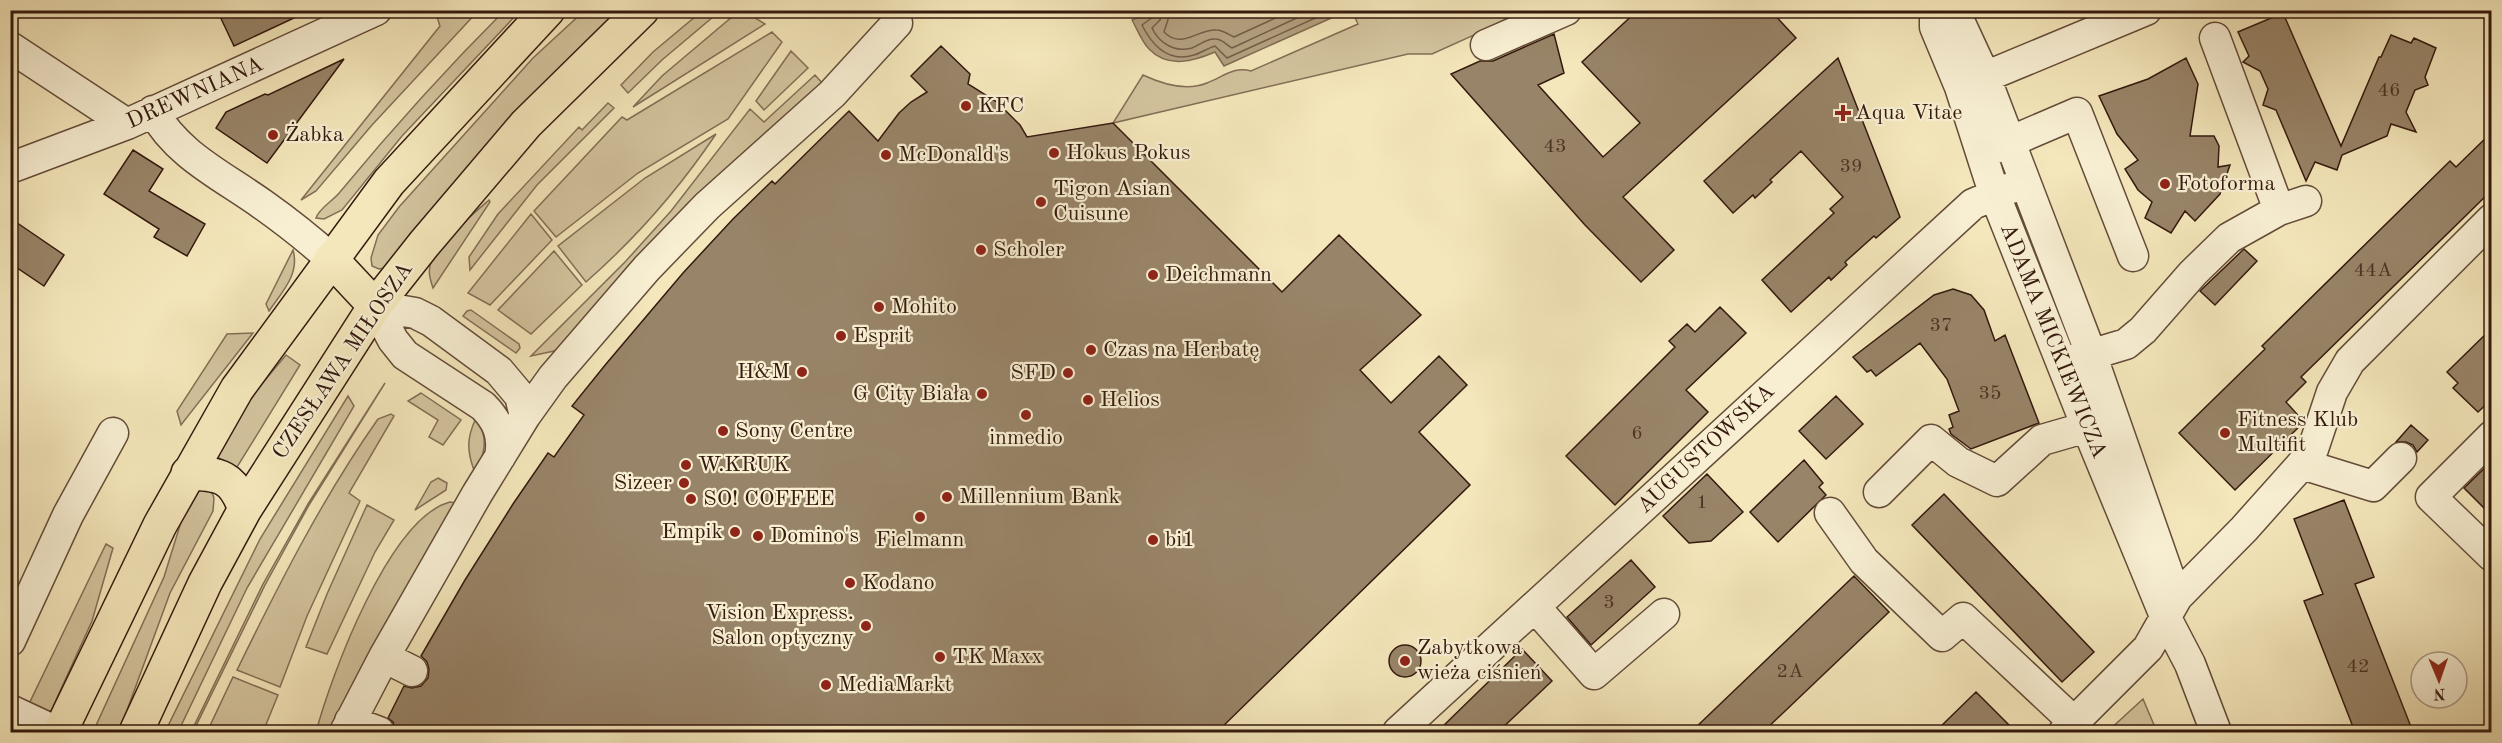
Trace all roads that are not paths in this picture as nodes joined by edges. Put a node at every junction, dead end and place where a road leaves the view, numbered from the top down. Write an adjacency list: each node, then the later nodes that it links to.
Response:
1 (376, 10): 13 (street, DREWNIANA)
2 (548, 10): 21 (main road)
3 (642, 10): 22 (main road, CZESŁAWA MIŁOSZA)
4 (1566, 10): 10 (street)
5 (1935, 10): 12 (street, ADAMA MICKIEWICZA)
6 (1954, 10): 12 (street, ADAMA MICKIEWICZA)
7 (2146, 10): 12 (street)
8 (897, 23): 25 (street)
9 (2215, 38): 23 (street)
10 (1486, 45)
11 (10, 47): 13 (street)
12 (1972, 82): 14 (street, ADAMA MICKIEWICZA); 15 (street, ADAMA MICKIEWICZA)
13 (140, 118): 16 (street, DREWNIANA); 21 (street)
14 (2010, 142): 15 (street); 17 (street, ADAMA MICKIEWICZA); 20 (street)
15 (1982, 154): 18 (street, ADAMA MICKIEWICZA)
16 (10, 168)
17 (2025, 182): 18 (street, AUGUSTOWSKA); 23 (street, ADAMA MICKIEWICZA)
18 (1995, 193): 24 (street, ADAMA MICKIEWICZA); 38 (street, AUGUSTOWSKA)
19 (2492, 219): 32 (street)
20 (2133, 256)
21 (331, 259): 22 (main road); 33 (main road)
22 (375, 306): 25 (street); 30 (street); 35 (main road, CZESŁAWA MIŁOSZA)
23 (2091, 354): 24 (street); 29 (street, ADAMA MICKIEWICZA)
24 (2061, 363): 26 (street, ADAMA MICKIEWICZA)
25 (525, 416): 30 (street)
26 (2087, 427): 29 (street); 34 (street); 39 (street, ADAMA MICKIEWICZA)
27 (113, 433): 41 (street)
28 (2484, 443): 37 (street)
29 (2123, 445): 39 (street, ADAMA MICKIEWICZA)
30 (501, 457): 42 (street)
31 (2401, 458): 32 (street)
32 (2302, 464): 39 (street)
33 (188, 473): 35 (main road); 47 (main road)
34 (1879, 492)
35 (244, 509): 48 (main road, CZESŁAWA MIŁOSZA)
36 (1830, 513): 46 (street)
37 (2492, 556)
38 (1535, 606): 40 (street); 50 (street, AUGUSTOWSKA)
39 (2171, 606): 46 (street); 51 (street, ADAMA MICKIEWICZA)
40 (1664, 614)
41 (10, 640)
42 (384, 657): 43 (street); 45 (street)
43 (412, 671)
44 (10, 710): 47 (street)
45 (347, 727): 49 (street)
46 (2070, 728)
47 (58, 732)
48 (136, 732)
49 (379, 732)
50 (1398, 732)
51 (2216, 732)

